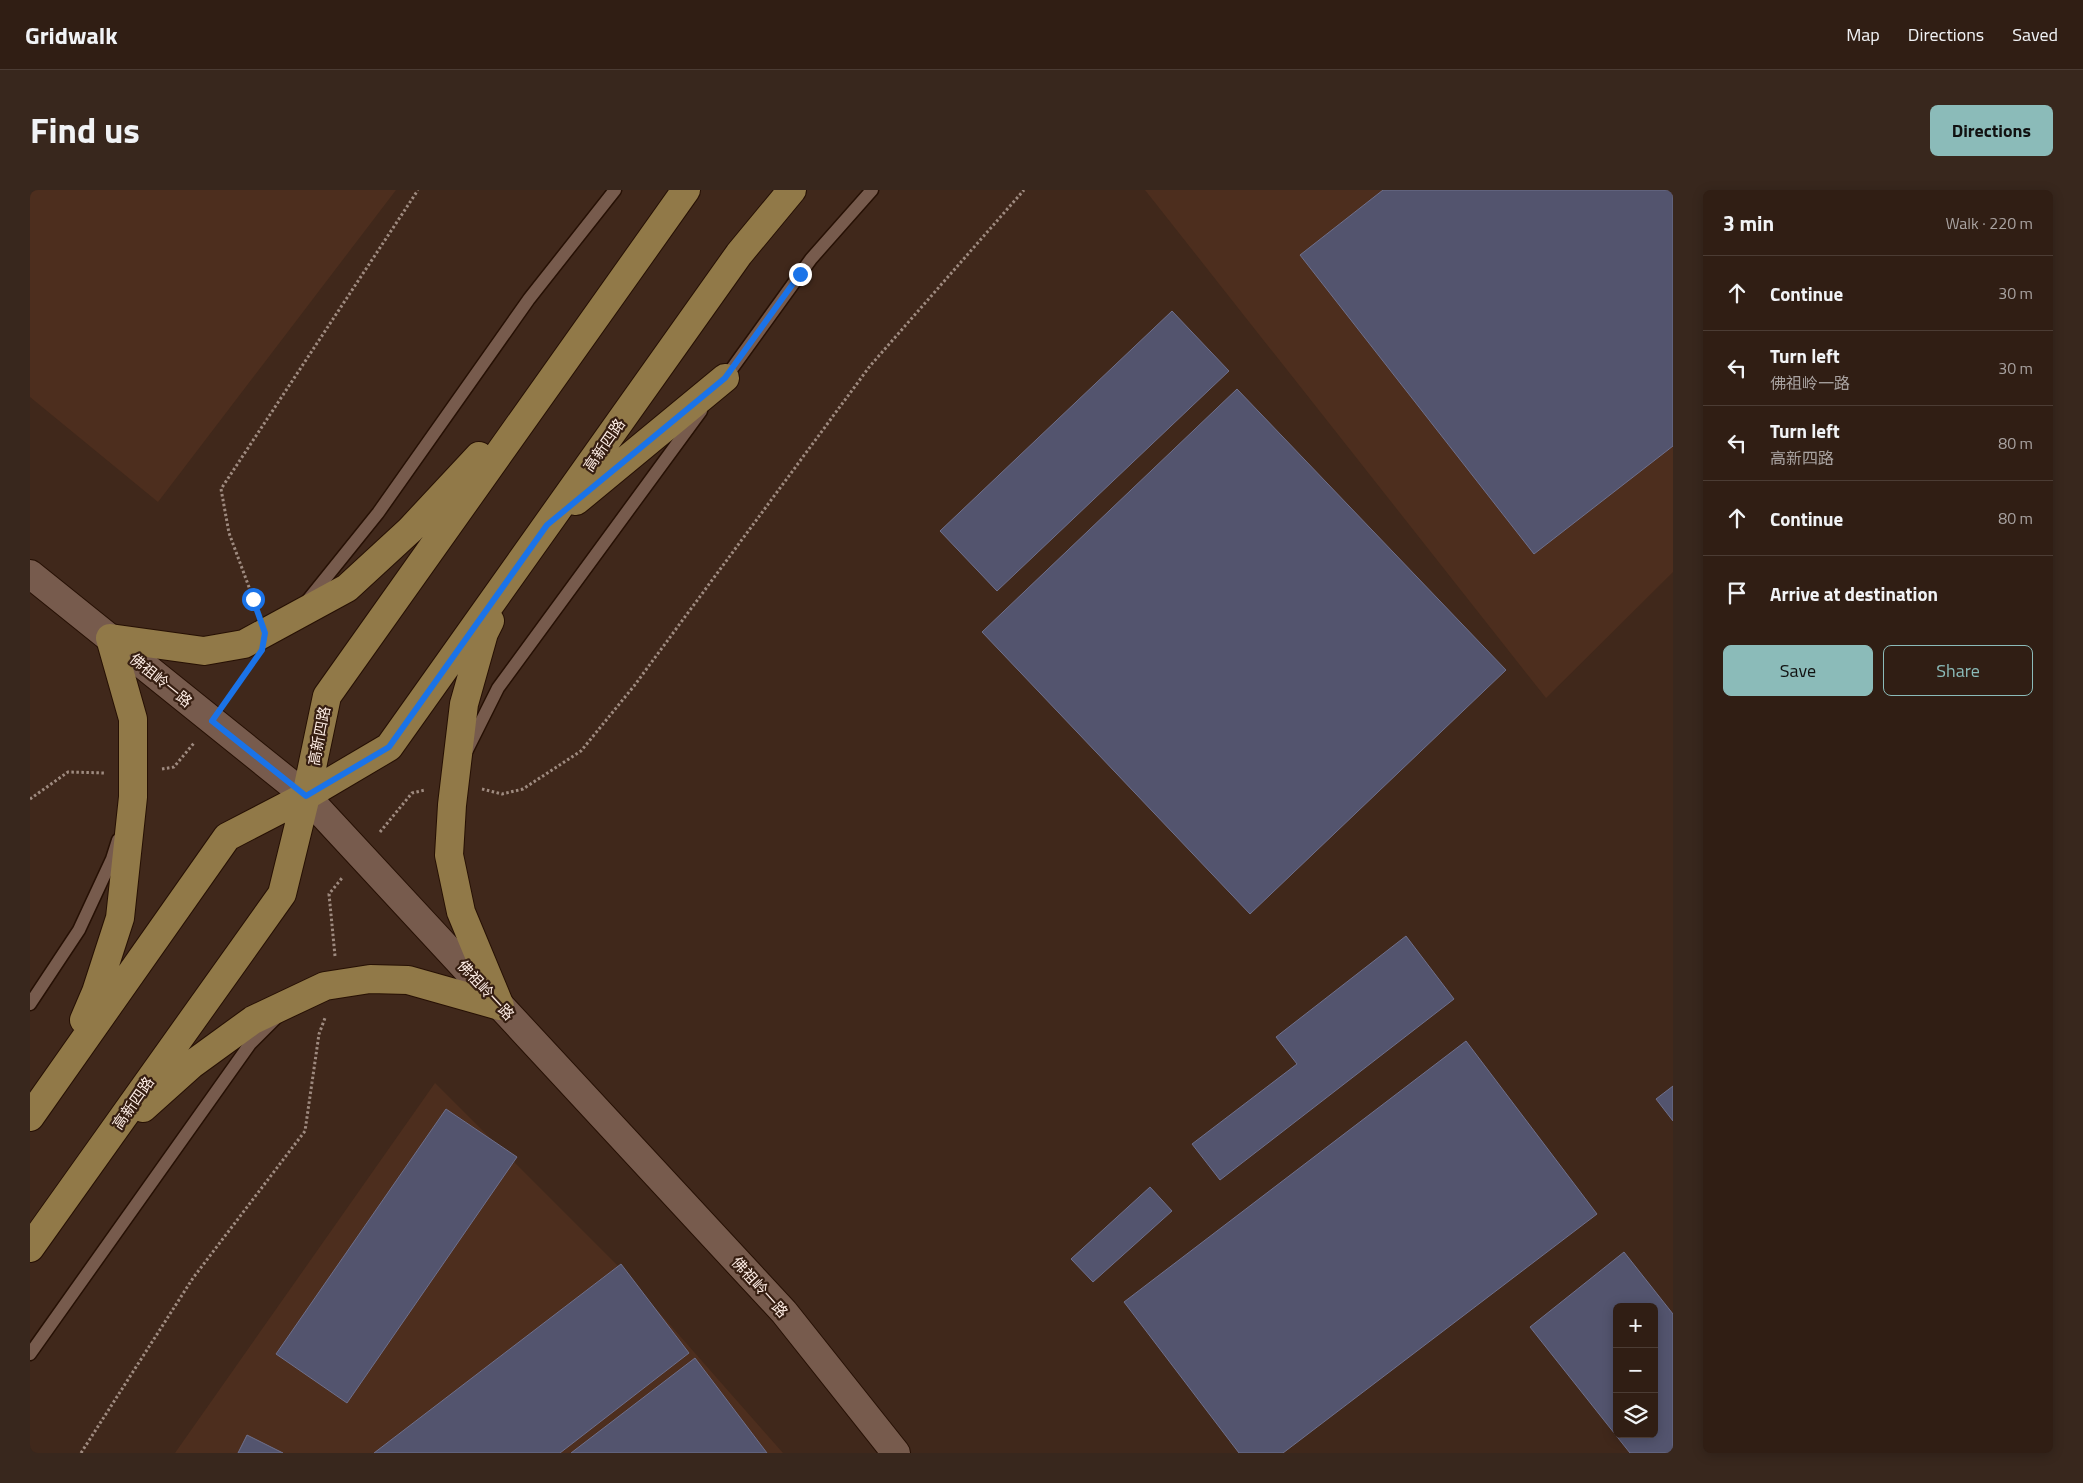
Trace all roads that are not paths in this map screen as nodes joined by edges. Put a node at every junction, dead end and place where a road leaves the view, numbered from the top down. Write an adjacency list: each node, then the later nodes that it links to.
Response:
1 (616, 190): 10 (lane)
2 (686, 190): 5 (main road, 高新四路)
3 (792, 190): 7 (main road, 高新四路)
4 (872, 190): 6 (lane)
5 (554, 375): 10 (main road); 14 (main road, 高新四路)
6 (725, 378): 7 (main road); 12 (lane)
7 (547, 525): 9 (main road, 高新四路)
8 (30, 574): 11 (street, 佛祖岭一路)
9 (512, 574): 12 (main road); 14 (main road, 高新四路)
10 (273, 629): 11 (main road)
11 (110, 638): 13 (main road); 14 (street, 佛祖岭一路)
12 (455, 783): 17 (main road)
13 (133, 785): 16 (lane); 18 (main road)
14 (306, 796): 17 (street, 佛祖岭一路); 18 (main road, 高新四路); 20 (main road, 高新四路)
15 (331, 984): 17 (main road); 20 (main road); 22 (lane)
16 (30, 1004)
17 (500, 1006): 23 (street, 佛祖岭一路)
18 (60, 1074): 19 (main road, 高新四路)
19 (30, 1116)
20 (103, 1145): 21 (main road, 高新四路)
21 (30, 1248)
22 (30, 1354)
23 (896, 1453)

